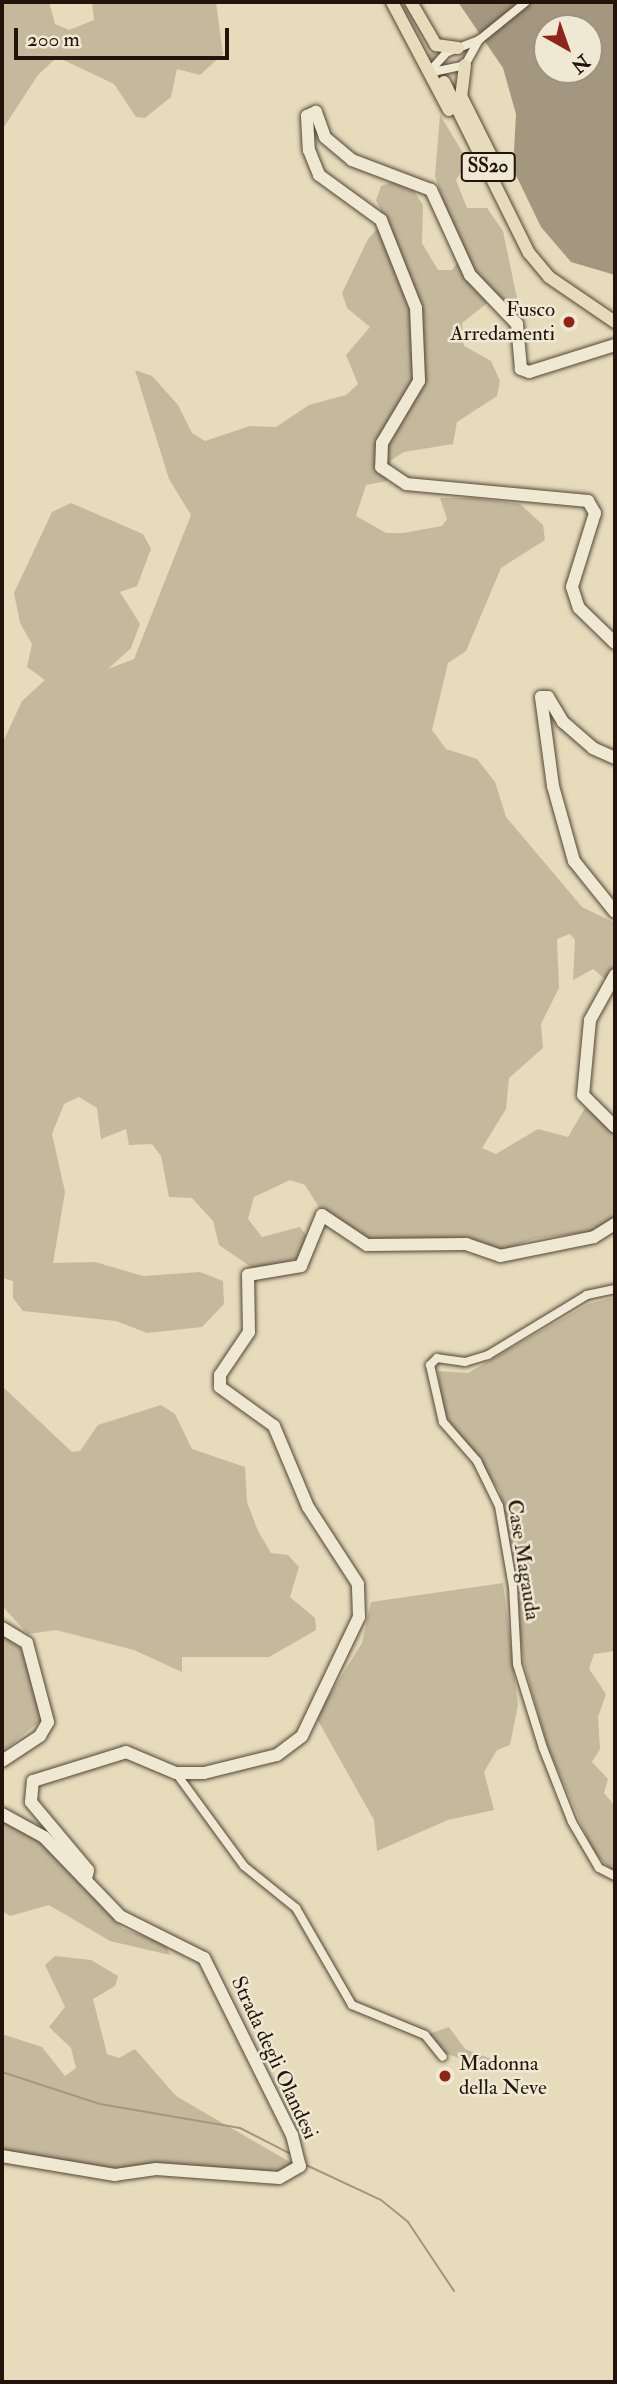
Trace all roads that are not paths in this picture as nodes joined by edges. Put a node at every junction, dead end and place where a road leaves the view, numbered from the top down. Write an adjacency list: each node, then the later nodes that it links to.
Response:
1 (392, 2): 9 (main road)
2 (401, 2): 7 (main road)
3 (411, 2): 6 (main road)
4 (526, 2): 5 (street)
5 (479, 40): 6 (street); 8 (street)
6 (451, 49): 9 (street)
7 (428, 54)
8 (460, 72): 9 (street); 11 (main road)
9 (428, 73): 11 (main road)
10 (444, 82): 11 (main road, SS20)
11 (529, 253): 12 (main road, SS20)
12 (615, 322)
13 (615, 345): 14 (main road)
14 (615, 643)
15 (615, 758): 16 (main road)
16 (615, 912)
17 (615, 975): 18 (main road)
18 (615, 1127)
19 (615, 1224): 23 (main road)
20 (615, 1289): 25 (street, Case Magauda)
21 (2, 1628): 22 (main road)
22 (2, 1760)
23 (176, 1773): 26 (main road); 27 (street)
24 (2, 1814): 26 (main road, Strada degli Olandesi)
25 (615, 1876)
26 (86, 1879): 28 (main road, Strada degli Olandesi)
27 (443, 2057)
28 (2, 2156)

